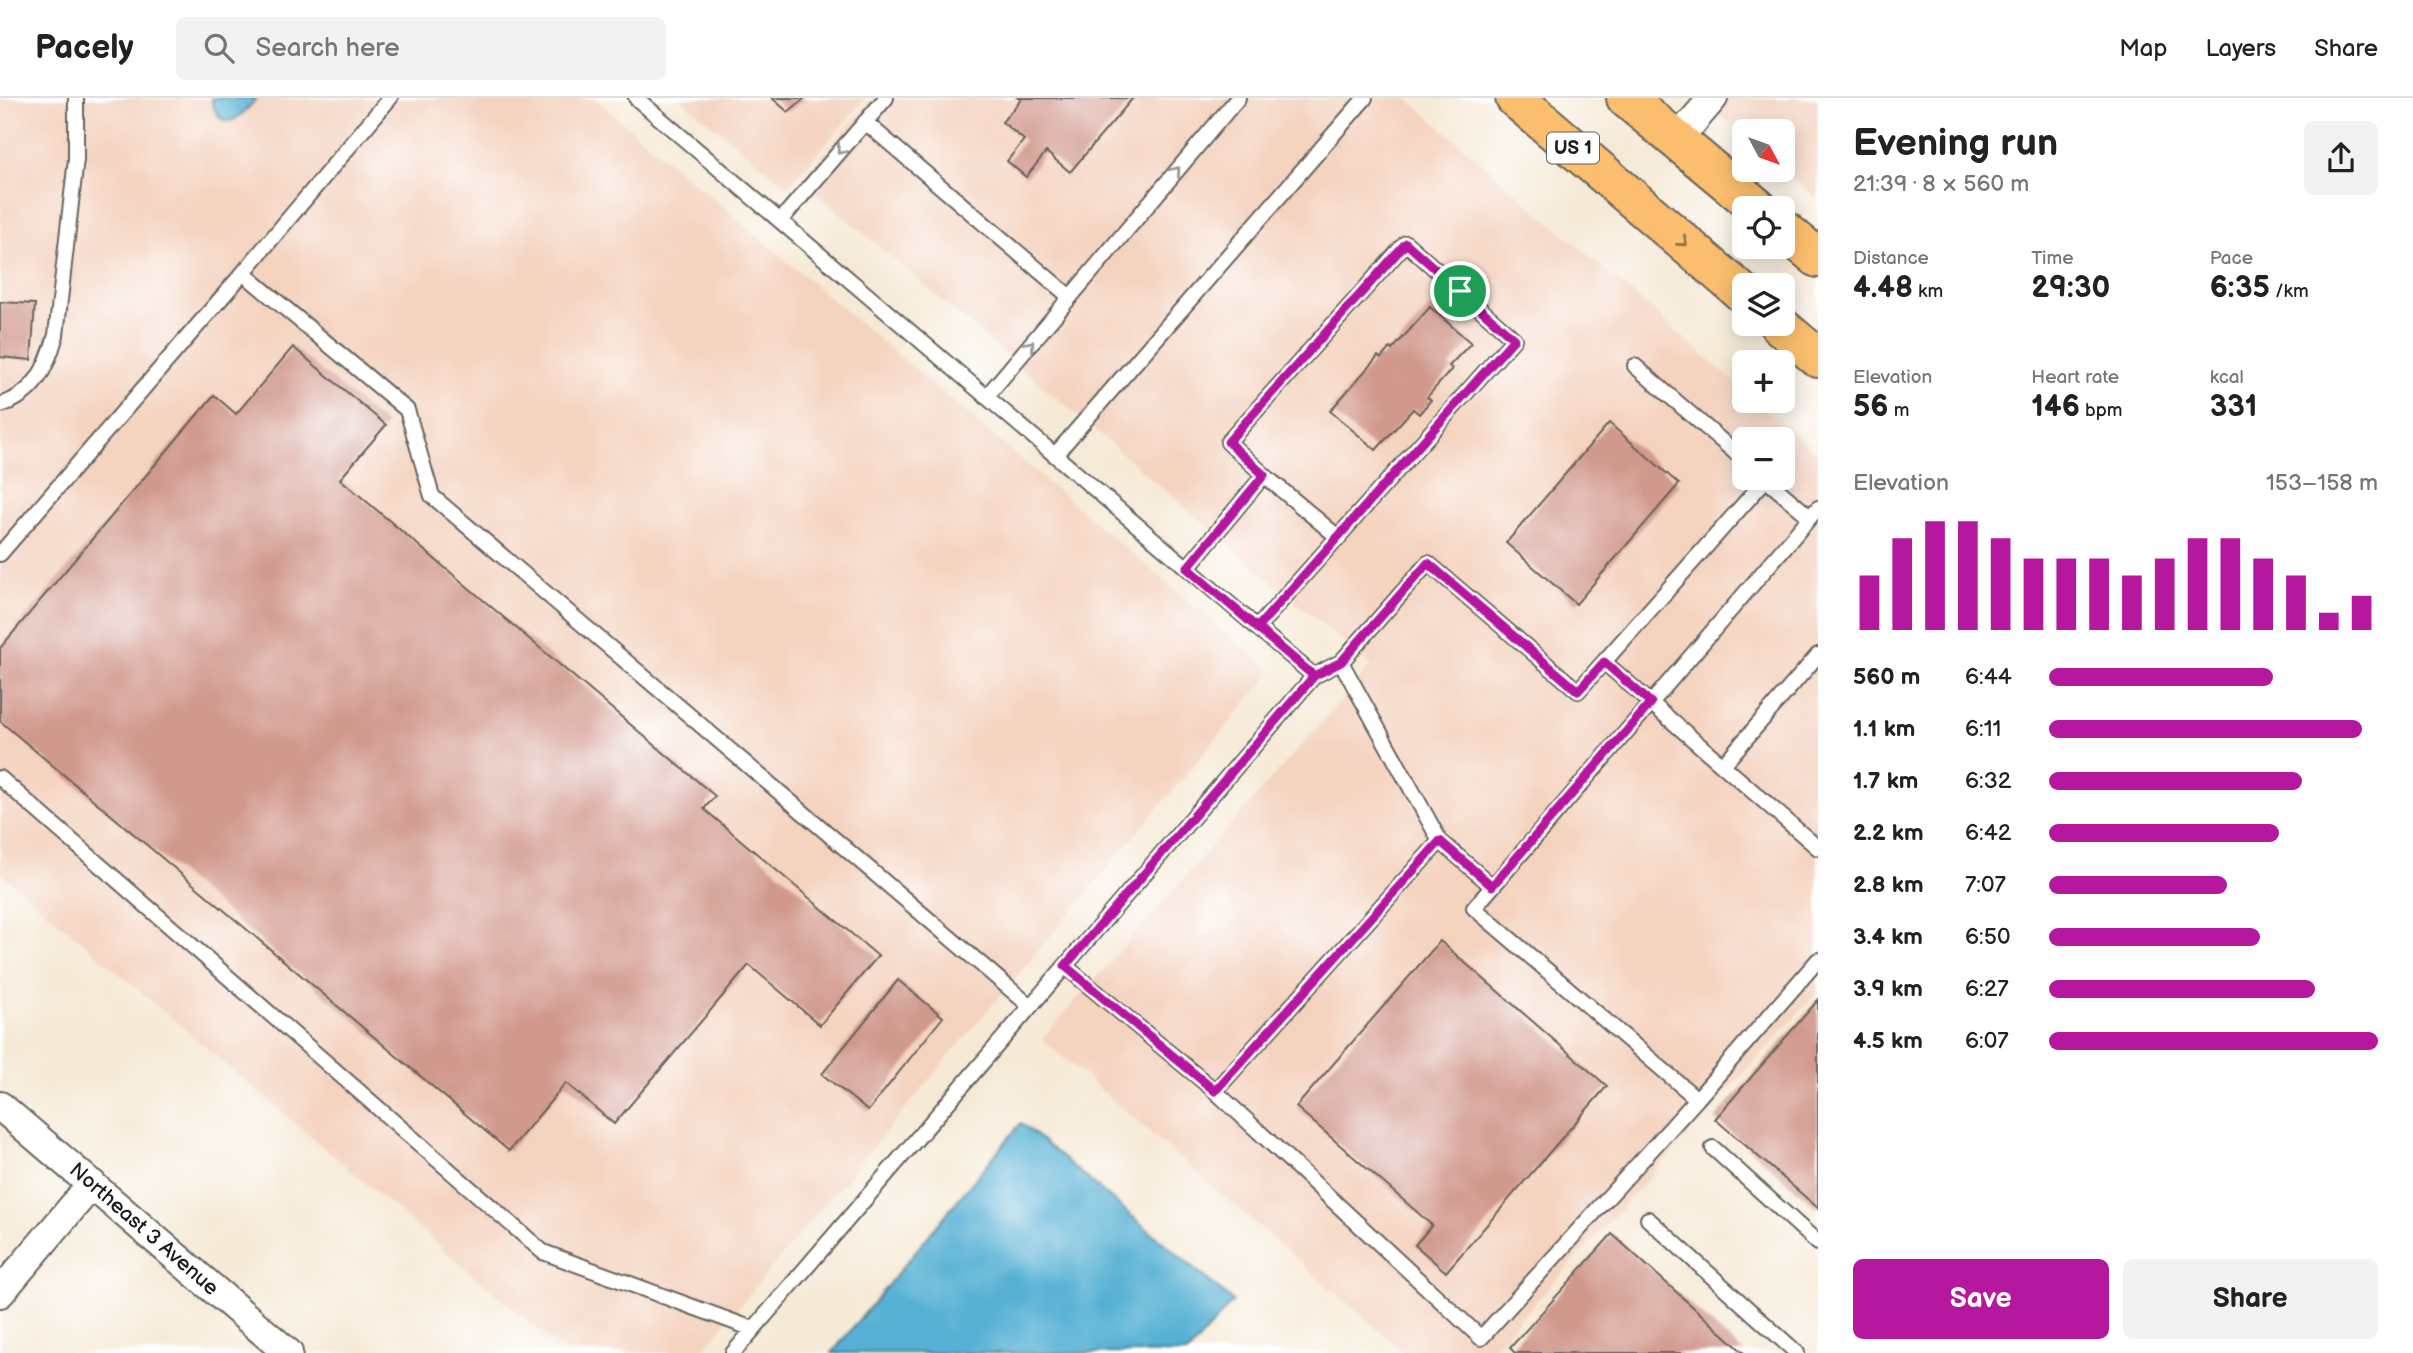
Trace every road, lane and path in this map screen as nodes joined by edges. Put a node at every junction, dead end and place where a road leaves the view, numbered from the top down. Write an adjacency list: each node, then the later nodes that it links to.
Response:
1 (76, 98): 23 (lane)
2 (390, 98): 16 (lane)
3 (636, 98): 13 (lane)
4 (886, 98): 10 (lane)
5 (1238, 98): 18 (lane, one-way to 5)
6 (1365, 98): 25 (lane)
7 (1515, 98): 17 (highway, US 1, one-way to 17)
8 (1626, 98): 11 (highway)
9 (1713, 98): 11 (street)
10 (865, 122): 13 (lane, one-way to 13); 18 (lane)
11 (1676, 141): 12 (highway)
12 (1743, 196)
13 (780, 220): 22 (lane)
14 (1795, 239): 15 (highway)
15 (1818, 258)
16 (243, 273): 31 (lane); 46 (lane)
17 (1732, 284)
18 (1070, 297): 22 (lane, one-way to 18)
19 (1792, 336): 20 (highway)
20 (1818, 358)
21 (1635, 366): 24 (lane)
22 (986, 397): 25 (lane)
23 (0, 405)
24 (1732, 450)
25 (1055, 455): 32 (lane)
26 (1264, 475): 30 (lane); 30 (lane); 32 (lane)
27 (1755, 490): 36 (lane)
28 (1781, 490): 29 (lane)
29 (1814, 513): 38 (lane)
30 (1339, 538): 33 (lane)
31 (0, 554)
32 (1187, 568): 33 (lane)
33 (1257, 628): 37 (lane)
34 (1818, 655): 39 (lane)
35 (1341, 662): 36 (lane); 37 (lane); 41 (lane)
36 (1604, 662): 38 (lane)
37 (1314, 676): 45 (lane)
38 (1651, 703): 39 (lane); 43 (lane)
39 (1723, 765): 42 (lane)
40 (0, 778): 55 (lane)
41 (1440, 841): 43 (lane); 47 (lane)
42 (1818, 848)
43 (1492, 886): 48 (lane)
44 (1818, 960): 48 (lane)
45 (1065, 966): 46 (lane); 47 (lane)
46 (1030, 1006): 55 (lane)
47 (1215, 1091): 48 (lane)
48 (1697, 1100)
49 (0, 1106): 51 (street, Northeast 3 Avenue)
50 (1713, 1148): 53 (lane)
51 (92, 1184): 54 (street); 56 (street, Northeast 3 Avenue)
52 (1648, 1220): 58 (lane)
53 (1818, 1242)
54 (0, 1293)
55 (753, 1329): 57 (lane)
56 (288, 1353)
57 (733, 1353)
58 (1797, 1353)

